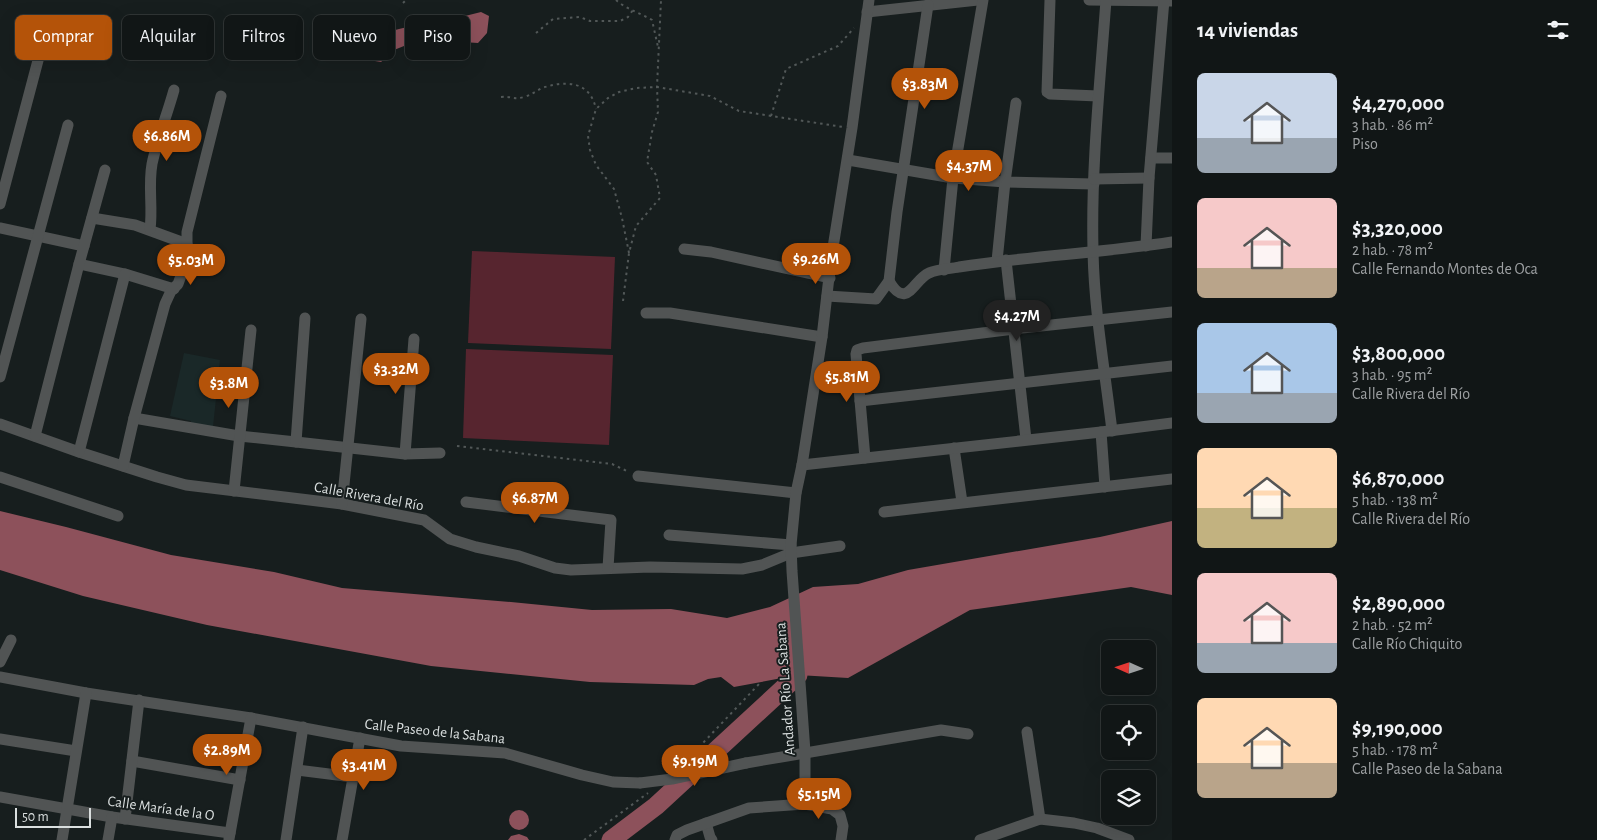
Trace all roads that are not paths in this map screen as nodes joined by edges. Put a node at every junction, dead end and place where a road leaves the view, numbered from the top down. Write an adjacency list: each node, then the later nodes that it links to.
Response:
1 (978, 0): 7 (street)
2 (983, 0): 20 (street)
3 (1050, 0): 12 (street)
4 (1089, 0): 5 (street)
5 (1106, 0): 6 (street); 12 (street)
6 (1167, 0): 15 (street)
7 (928, 5): 8 (street); 19 (street)
8 (868, 6): 17 (street, Andador Río La Sabana)
9 (38, 60): 24 (street)
10 (174, 90): 27 (street)
11 (221, 96): 30 (street)
12 (1098, 96): 23 (street)
13 (1016, 103): 22 (street)
14 (68, 124): 28 (street)
15 (1151, 158): 16 (street); 21 (street)
16 (1172, 158)
17 (848, 160): 19 (street); 39 (street, Andador Río La Sabana)
18 (105, 170): 25 (street)
19 (903, 170): 20 (street); 40 (street)
20 (953, 178): 22 (street); 37 (street)
21 (1149, 178): 23 (street); 32 (street)
22 (1005, 182): 23 (street); 35 (street)
23 (1094, 182): 34 (street)
24 (0, 204)
25 (92, 218): 27 (street); 31 (street)
26 (0, 228): 28 (street)
27 (150, 229): 30 (street)
28 (37, 237): 31 (street); 54 (street)
29 (1172, 242): 32 (street)
30 (187, 244): 41 (street)
31 (84, 246): 36 (street)
32 (1146, 246): 34 (street)
33 (684, 249): 39 (street)
34 (1093, 251): 35 (street); 47 (street)
35 (1002, 261): 37 (street); 48 (street)
36 (79, 264): 38 (street); 61 (street)
37 (944, 270): 40 (street)
38 (124, 274): 41 (street); 67 (street)
39 (830, 278): 42 (street, Andador Río La Sabana)
40 (889, 281): 42 (street)
41 (174, 289): 57 (street)
42 (827, 296): 50 (street, Andador Río La Sabana)
43 (1172, 312): 47 (street)
44 (646, 313): 50 (street)
45 (305, 318): 64 (street)
46 (361, 319): 65 (street)
47 (1099, 320): 48 (street); 53 (street)
48 (1014, 329): 55 (street); 56 (street)
49 (251, 330): 62 (street)
50 (822, 337): 71 (street, Andador Río La Sabana)
51 (414, 339): 69 (street)
52 (1172, 366): 53 (street)
53 (1105, 374): 55 (street); 60 (street)
54 (0, 377)
55 (1020, 382): 56 (street); 63 (street)
56 (860, 401): 70 (street)
57 (134, 418): 62 (street); 72 (street)
58 (1172, 423): 60 (street)
59 (2, 429): 61 (street, Calle Rivera del Río)
60 (1107, 432): 63 (street); 76 (street)
61 (35, 436): 67 (street, Calle Rivera del Río)
62 (239, 436): 64 (street); 77 (street)
63 (1026, 439): 66 (street)
64 (296, 442): 65 (street)
65 (347, 448): 69 (street); 81 (street)
66 (954, 448): 70 (street); 80 (street)
67 (79, 452): 72 (street, Calle Rivera del Río)
68 (440, 453): 69 (street)
69 (405, 454)
70 (865, 458): 71 (street)
71 (802, 465): 78 (street, Andador Río La Sabana)
72 (123, 466): 77 (street, Calle Rivera del Río)
73 (638, 476): 78 (street)
74 (0, 477): 83 (street)
75 (1172, 479): 76 (street)
76 (1105, 487): 80 (street)
77 (234, 491): 81 (street, Calle Rivera del Río)
78 (796, 493): 86 (street, Andador Río La Sabana)
79 (466, 502): 87 (street)
80 (962, 502): 82 (street)
81 (342, 504): 87 (street, Calle Rivera del Río)
82 (884, 512)
83 (118, 516)
84 (669, 535): 86 (street)
85 (840, 546): 86 (street)
86 (791, 549): 87 (street, Calle Rivera del Río); 100 (street, Andador Río La Sabana)
87 (608, 568)
88 (11, 640): 89 (street)
89 (0, 662)
90 (0, 677): 91 (street, Calle Paseo de la Sabana)
91 (86, 693): 92 (street, Calle Paseo de la Sabana); 99 (street)
92 (139, 700): 93 (street, Calle Paseo de la Sabana); 101 (street)
93 (252, 718): 94 (street, Calle Paseo de la Sabana); 104 (street)
94 (302, 727): 97 (street, Calle Paseo de la Sabana); 102 (street)
95 (1027, 732): 110 (street)
96 (968, 734): 100 (street, Calle Paseo de la Sabana)
97 (360, 738): 100 (street, Calle Paseo de la Sabana, bridge); 103 (street)
98 (0, 739): 99 (street)
99 (76, 750): 107 (street)
100 (805, 752): 106 (street, Andador Río La Sabana)
101 (132, 761): 104 (street); 109 (street)
102 (297, 770): 103 (street); 116 (street)
103 (353, 777): 117 (street)
104 (240, 780): 112 (street)
105 (0, 797): 107 (street, Calle María de la O)
106 (805, 804): 111 (street); 119 (street)
107 (68, 809): 108 (street, Calle María de la O); 114 (street)
108 (112, 817): 109 (street, Calle María de la O); 115 (street)
109 (125, 818): 112 (street, Calle María de la O)
110 (1040, 819): 120 (street); 121 (street)
111 (706, 823): 113 (street); 118 (street)
112 (229, 836)
113 (676, 838)
114 (62, 840)
115 (108, 840)
116 (286, 840)
117 (342, 840)
118 (712, 840)
119 (841, 840)
120 (980, 840)
121 (1129, 840)

